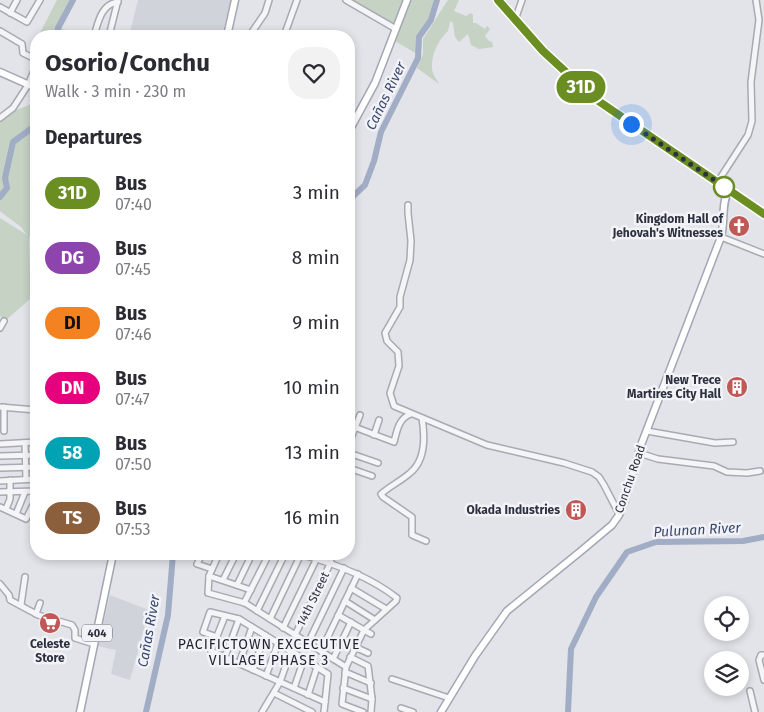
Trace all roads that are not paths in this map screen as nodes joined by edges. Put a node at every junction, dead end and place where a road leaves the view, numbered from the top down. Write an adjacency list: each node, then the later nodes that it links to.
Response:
1 (17, 0): 13 (street)
2 (40, 0): 13 (street)
3 (235, 0): 18 (main road)
4 (269, 0): 19 (street)
5 (297, 0): 20 (street)
6 (346, 0): 15 (street)
7 (407, 0): 15 (main road)
8 (498, 0): 14 (main road)
9 (522, 0): 14 (street)
10 (756, 0): 28 (street)
11 (118, 1): 16 (street); 17 (street)
12 (0, 7): 13 (street)
13 (10, 13)
14 (515, 20): 28 (main road)
15 (396, 29): 27 (main road)
16 (96, 30)
17 (111, 30)
18 (228, 30)
19 (253, 30)
20 (286, 30)
21 (0, 31): 22 (street)
22 (30, 56)
23 (0, 72): 25 (main road)
24 (30, 80): 25 (street)
25 (28, 85): 26 (street)
26 (0, 118)
27 (355, 121)
28 (717, 183): 29 (main road)
29 (729, 190): 31 (main road); 32 (main road, Conchu Road)
30 (408, 205): 38 (street)
31 (764, 214)
32 (721, 236): 33 (street); 43 (main road, Conchu Road)
33 (764, 254)
34 (4, 321): 35 (street)
35 (0, 326)
36 (2, 407): 37 (street); 44 (street)
37 (30, 409)
38 (411, 414): 40 (street); 45 (street)
39 (360, 415): 42 (street)
40 (422, 418): 73 (street); 74 (street)
41 (380, 420): 45 (street)
42 (356, 428): 45 (street)
43 (647, 431): 46 (street); 50 (main road, Conchu Road)
44 (4, 432)
45 (374, 434)
46 (733, 442)
47 (25, 443): 48 (street); 49 (street); 53 (street)
48 (30, 443)
49 (0, 444)
50 (639, 453): 60 (street); 73 (main road, Conchu Road)
51 (355, 455): 55 (street)
52 (0, 456): 53 (street)
53 (26, 456): 54 (street); 57 (street)
54 (30, 456)
55 (378, 463)
56 (0, 468): 57 (street)
57 (26, 468): 58 (street); 63 (street)
58 (30, 468)
59 (355, 470): 61 (street)
60 (760, 470)
61 (372, 476)
62 (10, 480): 63 (street); 65 (street); 67 (street)
63 (26, 480): 64 (street)
64 (30, 480)
65 (0, 481)
66 (0, 492): 67 (street)
67 (11, 492): 68 (street); 70 (street)
68 (25, 492): 69 (street); 72 (street)
69 (30, 492)
70 (3, 508): 72 (street)
71 (30, 510): 72 (street)
72 (16, 514)
73 (619, 514): 144 (main road, Conchu Road)
74 (426, 541)
75 (113, 560): 120 (main road, 404)
76 (199, 560): 87 (street)
77 (216, 560): 87 (street)
78 (233, 560): 91 (street)
79 (249, 560): 93 (street)
80 (265, 560): 95 (street)
81 (282, 560): 103 (street)
82 (298, 560): 108 (street)
83 (315, 560): 112 (street)
84 (323, 560): 85 (street)
85 (331, 562): 86 (street); 116 (street, 14th Street)
86 (344, 568): 88 (street); 119 (street)
87 (212, 569): 89 (street)
88 (358, 574): 94 (street); 102 (street)
89 (209, 576): 91 (street); 100 (street)
90 (25, 577): 101 (street)
91 (223, 580): 93 (street)
92 (0, 584): 96 (street)
93 (237, 585): 95 (street)
94 (351, 588): 98 (street); 102 (street)
95 (251, 590): 100 (street)
96 (5, 592): 97 (street); 101 (street)
97 (0, 598)
98 (345, 601): 105 (street); 109 (street)
99 (40, 603): 104 (street)
100 (244, 603): 103 (street)
101 (21, 605): 104 (street)
102 (386, 610): 109 (street)
103 (257, 611): 108 (street)
104 (36, 614): 120 (street)
105 (338, 615): 110 (street); 123 (street)
106 (225, 616): 107 (street); 117 (street); 117 (street)
107 (239, 619): 111 (street); 126 (street)
108 (270, 619): 112 (street)
109 (375, 620): 113 (street)
110 (351, 622): 113 (street); 129 (street)
111 (252, 627): 115 (street); 130 (street)
112 (283, 628): 116 (street)
113 (364, 630): 114 (street); 121 (street)
114 (371, 634)
115 (265, 635): 118 (street); 133 (street)
116 (295, 635): 119 (street)
117 (217, 637): 126 (street)
118 (278, 643): 122 (street); 134 (street)
119 (308, 643): 123 (street)
120 (94, 644): 149 (main road, 404)
121 (355, 647): 124 (street); 127 (street)
122 (291, 651): 128 (street); 137 (street)
123 (321, 651): 129 (street)
124 (368, 653)
125 (764, 655): 136 (street)
126 (226, 658): 130 (street)
127 (350, 658): 132 (street); 138 (street)
128 (304, 659): 131 (street); 139 (street)
129 (333, 659): 132 (street)
130 (239, 664): 133 (street)
131 (317, 667): 143 (street); 146 (street)
132 (345, 669): 138 (street); 140 (street)
133 (253, 670): 134 (street)
134 (266, 676): 137 (street)
135 (392, 679): 144 (street)
136 (764, 680)
137 (280, 682): 139 (street); 142 (street)
138 (371, 683): 145 (street)
139 (294, 688): 143 (street)
140 (343, 688): 145 (street); 152 (street)
141 (750, 691): 156 (street)
142 (274, 693): 148 (street); 150 (street)
143 (308, 694): 146 (street)
144 (449, 698): 155 (main road, Conchu Road)
145 (372, 699): 153 (street)
146 (325, 702): 151 (street)
147 (401, 708): 154 (street)
148 (265, 711)
149 (80, 712)
150 (312, 712)
151 (324, 712)
152 (363, 712)
153 (371, 712)
154 (413, 712)
155 (441, 712)
156 (755, 712)

